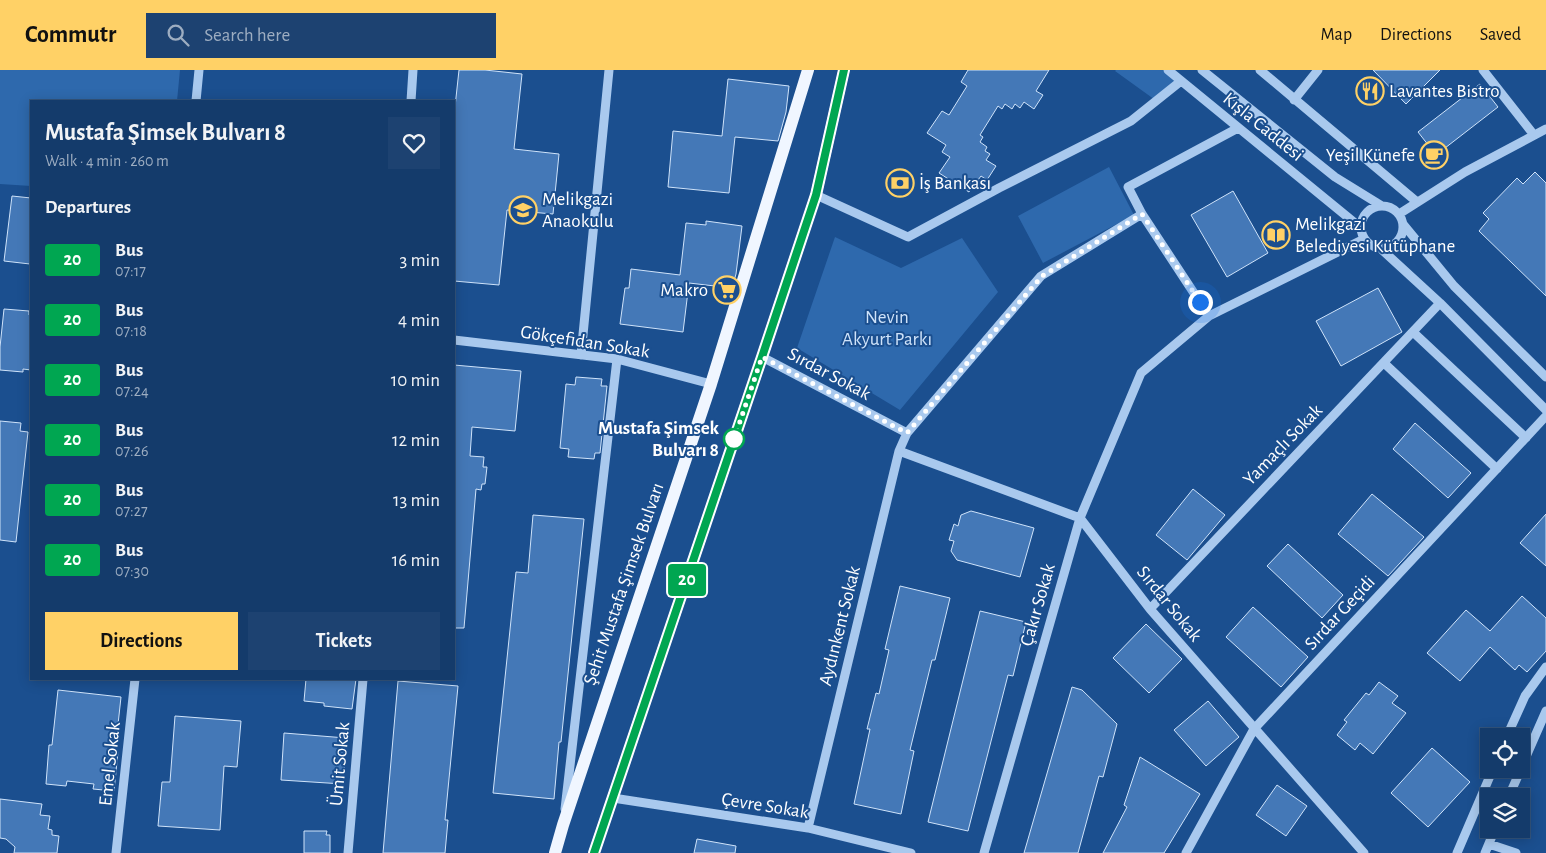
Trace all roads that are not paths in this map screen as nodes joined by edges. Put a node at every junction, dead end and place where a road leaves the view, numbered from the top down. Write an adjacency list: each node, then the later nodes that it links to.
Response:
1 (199, 70): 12 (street)
2 (413, 70): 13 (street)
3 (609, 70): 31 (street)
4 (808, 70): 36 (main road, Şehit Mustafa Şimsek Bulvarı)
5 (844, 70): 18 (main road)
6 (1168, 70): 11 (street, Kışla Caddesi)
7 (1202, 70): 20 (street, Kışla Caddesi)
8 (1260, 70): 14 (street)
9 (1318, 70): 14 (street)
10 (1483, 70): 17 (street)
11 (1181, 81): 15 (street, Kışla Caddesi); 18 (street)
12 (196, 100)
13 (411, 100)
14 (1294, 100): 19 (street)
15 (1238, 128): 21 (street); 24 (street, Kışla Caddesi)
16 (1546, 129): 17 (street)
17 (1534, 135): 19 (street)
18 (816, 195): 32 (main road)
19 (1417, 202): 22 (street)
20 (1382, 206): 22 (street); 24 (street)
21 (1142, 214): 28 (street); 39 (street, Aydınkent Sokak)
22 (1399, 214): 23 (street)
23 (1403, 224): 26 (street); 35 (street)
24 (1361, 228): 25 (street)
25 (1364, 238): 26 (street); 28 (street)
26 (1380, 248): 27 (street)
27 (1440, 304): 29 (street, Yamaçlı Sokak); 37 (street)
28 (1209, 316): 43 (street, Çakır Sokak)
29 (1413, 332): 34 (street, Yamaçlı Sokak); 40 (street)
30 (455, 340): 31 (street, Gökçefidan Sokak)
31 (581, 355): 33 (street, Gökçefidan Sokak)
32 (762, 357): 39 (street, Sırdar Sokak); 53 (main road)
33 (616, 359): 36 (street, Gökçefidan Sokak); 54 (street)
34 (1384, 363): 42 (street); 44 (street, Yamaçlı Sokak)
35 (1546, 377)
36 (711, 384): 54 (main road, Şehit Mustafa Şimsek Bulvarı)
37 (1546, 410)
38 (1546, 416): 40 (street, Sırdar Geçidi)
39 (907, 433): 41 (street, Aydınkent Sokak)
40 (1526, 438): 42 (street, Sırdar Geçidi)
41 (899, 451): 43 (street); 55 (street, Aydınkent Sokak)
42 (1497, 468): 50 (street, Sırdar Geçidi)
43 (1080, 518): 44 (street, Sırdar Sokak); 63 (street, Çakır Sokak)
44 (1150, 609): 50 (street, Sırdar Sokak)
45 (1546, 667): 49 (street)
46 (136, 680): 58 (street, Emel Sokak)
47 (363, 680): 59 (street, Ümit Sokak)
48 (1546, 711): 51 (street)
49 (1511, 728)
50 (1254, 730): 64 (street, Sırdar Geçidi); 65 (street, Sırdar Sokak)
51 (1530, 747)
52 (1490, 778): 66 (street)
53 (613, 798): 55 (street, Çevre Sokak); 61 (main road)
54 (563, 825): 60 (main road, Şehit Mustafa Şimsek Bulvarı)
55 (808, 828): 62 (street, Çevre Sokak)
56 (1491, 838): 57 (street)
57 (1489, 844): 67 (street); 68 (street)
58 (116, 853)
59 (348, 853)
60 (555, 853)
61 (594, 853)
62 (910, 853)
63 (984, 853)
64 (1186, 853)
65 (1364, 853)
66 (1457, 853)
67 (1484, 853)
68 (1516, 853)

